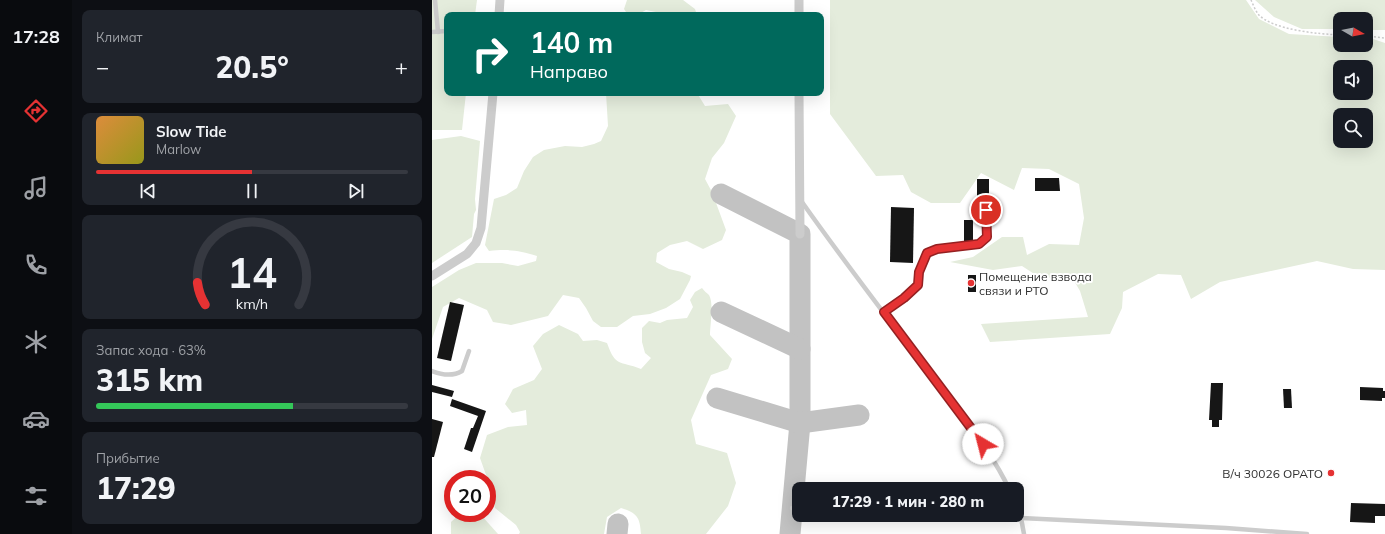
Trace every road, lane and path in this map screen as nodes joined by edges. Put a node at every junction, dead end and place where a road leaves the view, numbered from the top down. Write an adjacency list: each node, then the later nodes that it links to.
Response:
1 (436, 0): 9 (lane)
2 (500, 0): 5 (street)
3 (799, 0): 6 (street)
4 (1251, 0): 10 (path)
5 (499, 12)
6 (799, 12)
7 (444, 31): 9 (lane)
8 (432, 32): 9 (lane)
9 (438, 32)
10 (1333, 35)
11 (1373, 37): 12 (path)
12 (1385, 38)
13 (493, 96): 18 (street)
14 (799, 96): 15 (street)
15 (800, 199): 17 (street); 19 (lane)
16 (986, 210): 19 (lane)
17 (800, 234)
18 (432, 276)
19 (884, 312): 22 (lane)
20 (470, 351): 21 (lane)
21 (432, 371)
22 (1006, 482)
23 (1024, 518): 26 (lane)
24 (1022, 522): 25 (lane)
25 (1024, 534)
26 (1307, 534)

